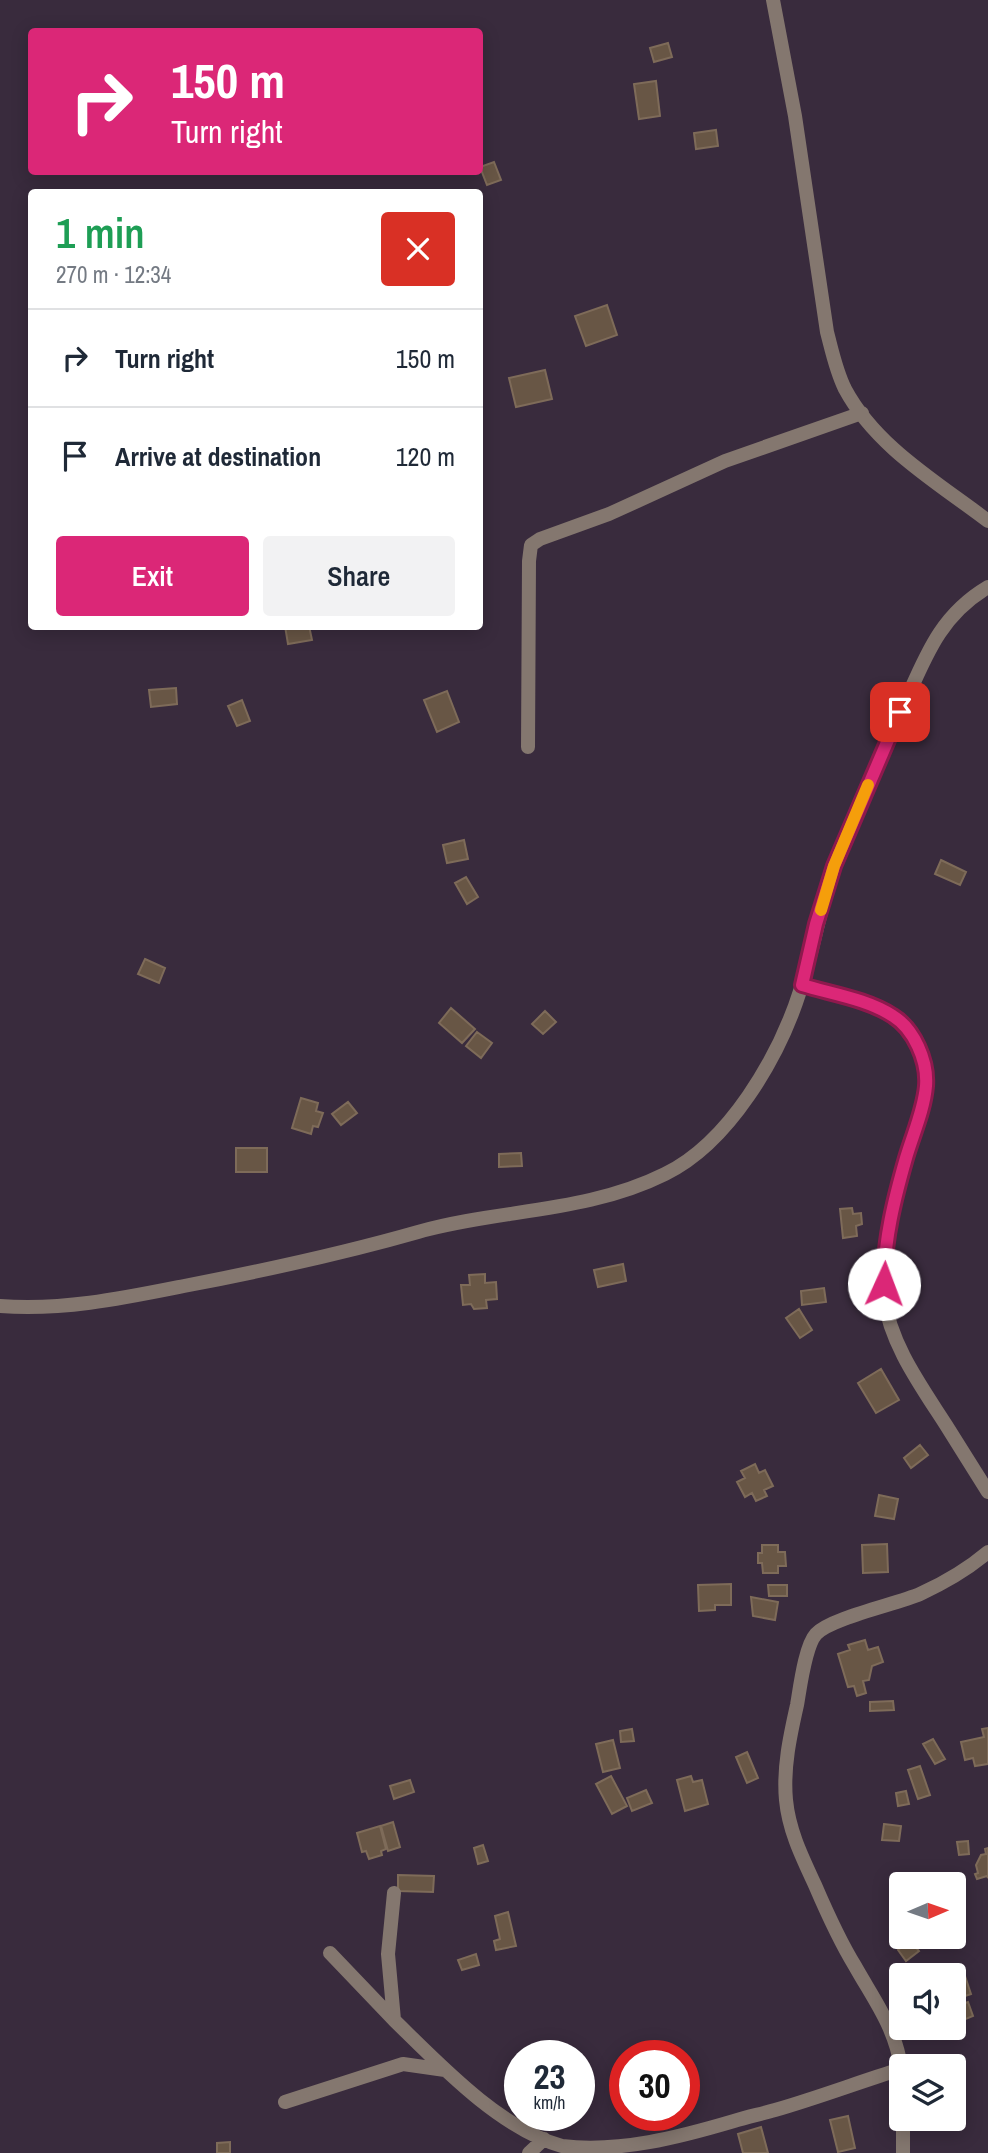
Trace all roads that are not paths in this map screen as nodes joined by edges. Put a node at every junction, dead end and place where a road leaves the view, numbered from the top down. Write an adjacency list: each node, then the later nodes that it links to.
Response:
1 (773, 0): 2 (street)
2 (862, 414): 3 (street); 5 (street)
3 (988, 521)
4 (988, 587): 6 (street)
5 (527, 747)
6 (802, 985): 7 (street); 8 (street)
7 (0, 1306)
8 (988, 1492)
9 (988, 1552): 13 (street)
10 (394, 1893): 12 (street)
11 (330, 1953): 12 (street)
12 (394, 2020): 14 (street)
13 (898, 2054)
14 (445, 2070): 16 (street); 18 (street)
15 (889, 2072): 18 (street)
16 (285, 2102)
17 (903, 2131): 20 (street)
18 (544, 2139): 19 (street)
19 (529, 2153)
20 (903, 2153)

